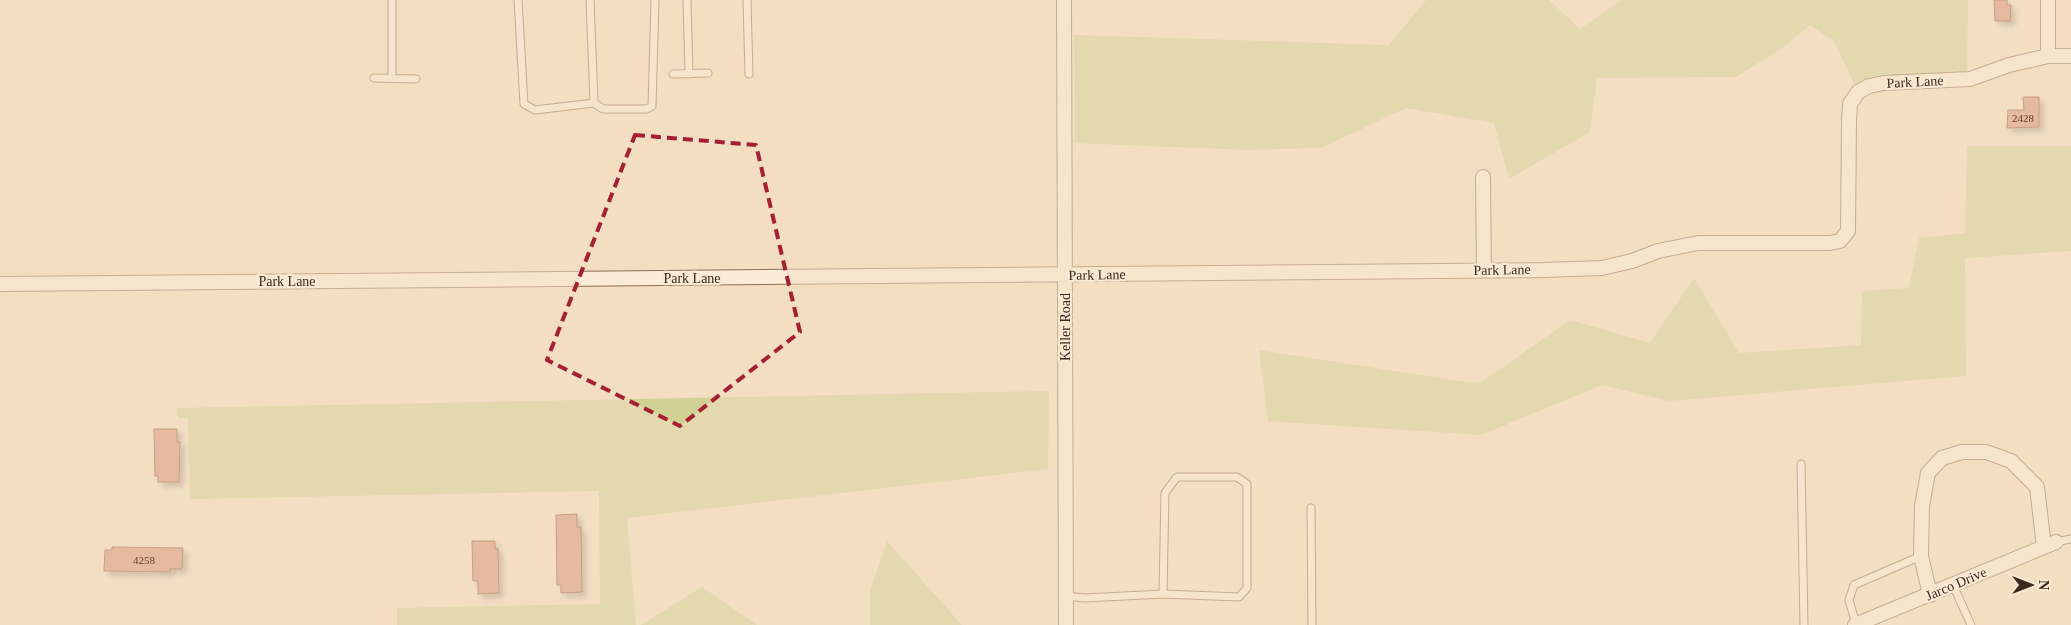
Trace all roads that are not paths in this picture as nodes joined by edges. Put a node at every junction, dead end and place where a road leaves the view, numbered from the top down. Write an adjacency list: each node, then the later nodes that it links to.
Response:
1 (392, 0): 16 (lane)
2 (518, 0): 18 (lane)
3 (590, 0): 18 (lane)
4 (655, 0): 18 (lane)
5 (687, 0): 13 (lane)
6 (747, 0): 14 (lane)
7 (1064, 0): 21 (street, Keller Road)
8 (2048, 0): 9 (street)
9 (2048, 56): 10 (street); 20 (street, Park Lane)
10 (2071, 56)
11 (708, 73): 13 (lane)
12 (673, 74): 13 (lane)
13 (689, 74)
14 (749, 74)
15 (374, 78): 16 (lane)
16 (392, 78): 17 (lane)
17 (416, 79)
18 (594, 103)
19 (1482, 177): 20 (street)
20 (1484, 270): 21 (street, Park Lane)
21 (1065, 275): 22 (street, Park Lane); 31 (street, Keller Road)
22 (0, 284)
23 (1801, 464): 34 (lane)
24 (1311, 508): 33 (lane)
25 (2071, 540): 26 (lane)
26 (2050, 545): 27 (street); 28 (street, Jarco Drive)
27 (1921, 556): 30 (street); 35 (lane)
28 (1953, 585): 30 (street, Jarco Drive); 36 (lane)
29 (1163, 594): 29 (lane); 31 (lane)
30 (1930, 595): 35 (street, Jarco Drive)
31 (1066, 596): 32 (street, Keller Road)
32 (1066, 625)
33 (1312, 625)
34 (1804, 625)
35 (1856, 625)
36 (1971, 625)

